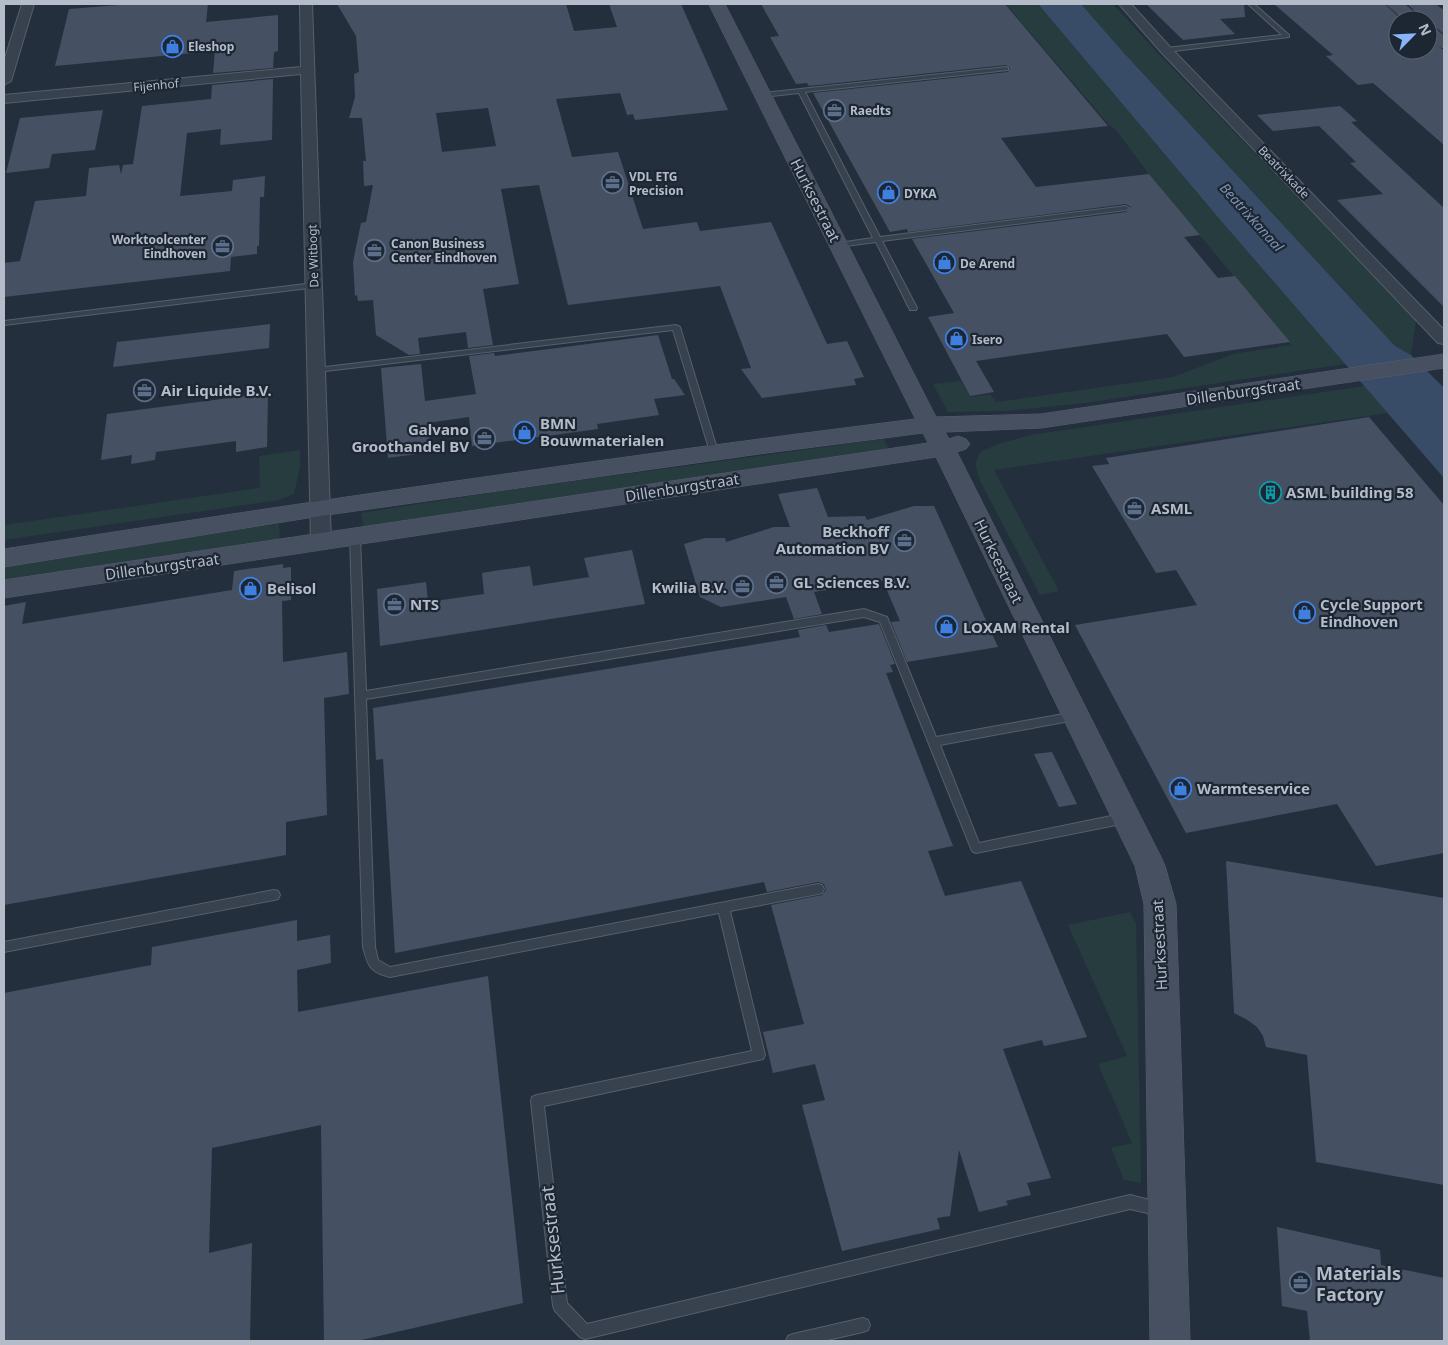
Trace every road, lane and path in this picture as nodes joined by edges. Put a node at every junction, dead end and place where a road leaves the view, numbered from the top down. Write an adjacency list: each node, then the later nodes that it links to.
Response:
1 (29, 4): 9 (street)
2 (306, 4): 8 (street, De Witbogt)
3 (718, 4): 11 (street, Hurksestraat)
4 (1125, 4): 6 (street, Beatrixkade)
5 (1251, 4): 6 (lane)
6 (1166, 50): 19 (street, Beatrixkade)
7 (1006, 69): 10 (lane)
8 (308, 70): 12 (street, Fijenhof); 16 (street, De Witbogt)
9 (4, 81)
10 (801, 91): 11 (lane); 14 (lane)
11 (763, 95): 15 (street, Hurksestraat)
12 (4, 99)
13 (1126, 208): 14 (lane)
14 (878, 239): 15 (lane); 17 (lane)
15 (838, 245): 22 (street, Hurksestraat)
16 (314, 285): 18 (lane); 21 (street, De Witbogt)
17 (913, 308)
18 (4, 323)
19 (1441, 332)
20 (1444, 361): 22 (street, Dillenburgstraat)
21 (317, 370): 23 (lane); 24 (street, De Witbogt)
22 (936, 437): 23 (street, Dillenburgstraat); 25 (street, Dillenburgstraat); 30 (street, Hurksestraat)
23 (714, 452): 24 (street, Dillenburgstraat)
24 (320, 508): 26 (street); 27 (street, Dillenburgstraat)
25 (356, 537): 26 (street, Dillenburgstraat); 29 (lane)
26 (321, 542): 28 (street, Dillenburgstraat)
27 (4, 558)
28 (4, 589)
29 (361, 696): 31 (lane); 35 (lane)
30 (1075, 716): 31 (lane); 32 (street, Hurksestraat)
31 (933, 742): 32 (lane)
32 (1126, 818): 37 (street, Hurksestraat)
33 (818, 889): 35 (lane)
34 (274, 895): 36 (lane)
35 (723, 907): 37 (lane, Hurksestraat)
36 (4, 947)
37 (1166, 1210): 40 (street, Hurksestraat)
38 (863, 1324): 39 (lane)
39 (793, 1341)
40 (1170, 1341)

